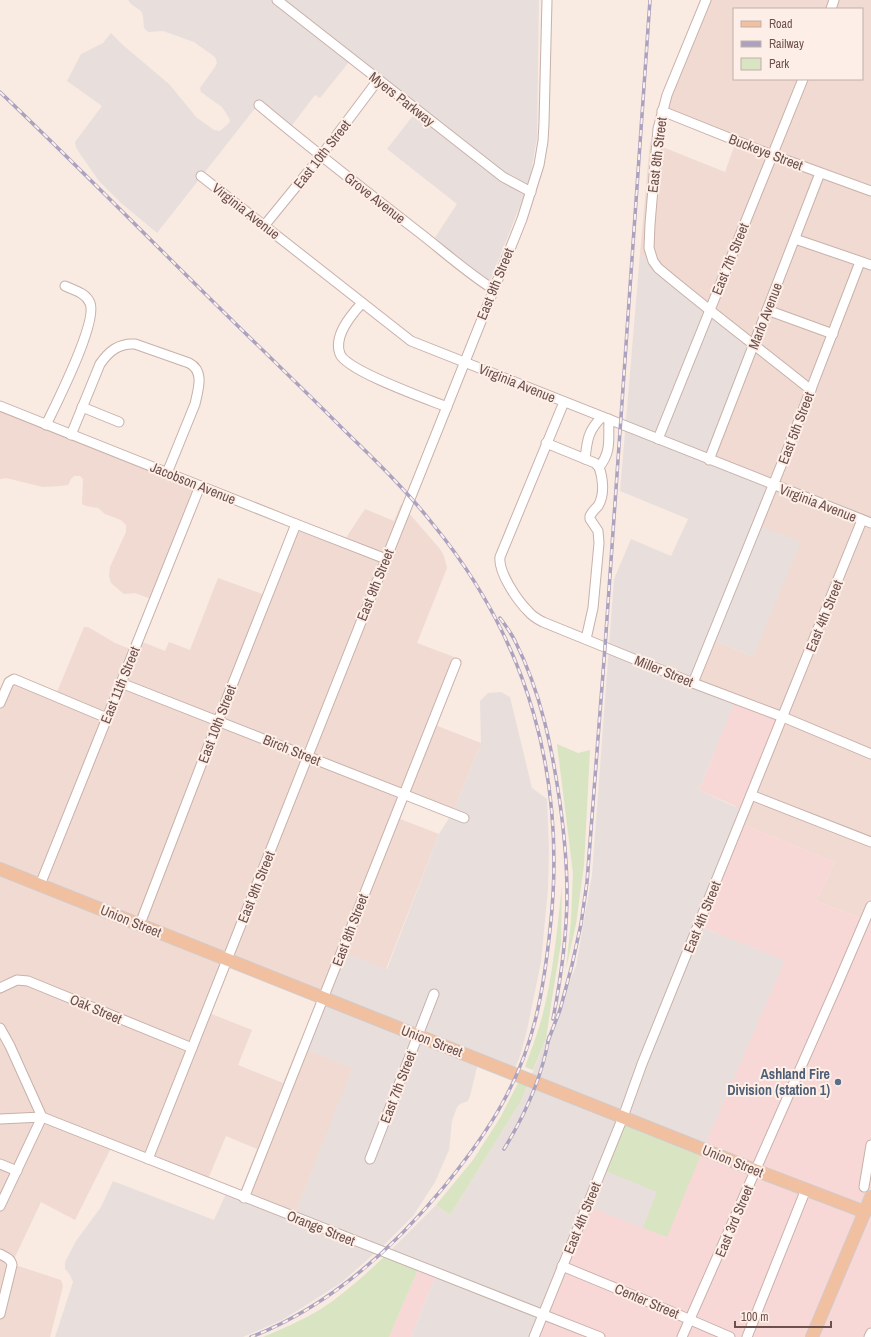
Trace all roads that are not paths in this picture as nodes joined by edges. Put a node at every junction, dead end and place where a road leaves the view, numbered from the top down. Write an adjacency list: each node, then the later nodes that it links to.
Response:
1 (277, 0): 4 (street, Myers Parkway)
2 (547, 0): 13 (street, East 9th Street)
3 (706, 0): 7 (street, East 8th Street)
4 (378, 80): 9 (street, East 10th Street); 13 (street, Myers Parkway)
5 (803, 80): 8 (street, East 7th Street)
6 (259, 105): 9 (street, Grove Avenue)
7 (662, 111): 8 (street, Buckeye Street); 22 (street, East 8th Street)
8 (772, 155): 10 (street, Buckeye Street); 22 (street, East 7th Street)
9 (321, 156): 14 (street, East 10th Street); 19 (street, Grove Avenue)
10 (820, 173): 12 (street, Buckeye Street); 15 (street, Marlo Avenue)
11 (201, 176): 14 (street, Virginia Avenue)
12 (871, 191)
13 (531, 192): 19 (street, East 9th Street)
14 (264, 226): 20 (street, Virginia Avenue)
15 (795, 239): 16 (street); 21 (street, Marlo Avenue)
16 (860, 262): 17 (street); 23 (street, East 5th Street)
17 (871, 265)
18 (65, 286): 33 (street)
19 (493, 289): 25 (street, East 9th Street)
20 (362, 303): 25 (street, Virginia Avenue); 30 (street)
21 (767, 310): 23 (street); 24 (street, Marlo Avenue)
22 (710, 311): 24 (street); 35 (street, East 7th Street)
23 (833, 334): 26 (street, East 5th Street)
24 (754, 344): 26 (street); 38 (street, Marlo Avenue)
25 (464, 362): 27 (street, Virginia Avenue); 30 (street, East 9th Street)
26 (811, 390): 41 (street, East 5th Street)
27 (564, 402): 31 (street, Virginia Avenue); 36 (street)
28 (0, 406): 33 (street, Jacobson Avenue)
29 (82, 407): 32 (street); 34 (street); 40 (street)
30 (447, 407): 45 (street, East 9th Street)
31 (605, 418): 35 (street, Virginia Avenue); 37 (street); 39 (street)
32 (119, 422)
33 (46, 425): 34 (street, Jacobson Avenue)
34 (71, 435): 40 (street, Jacobson Avenue)
35 (658, 439): 38 (street, Virginia Avenue)
36 (546, 443): 37 (street); 46 (street, Miller Street)
37 (585, 459): 39 (street)
38 (709, 460): 41 (street, Virginia Avenue)
39 (599, 467): 46 (street)
40 (167, 473): 42 (street, Jacobson Avenue)
41 (773, 485): 43 (street, Virginia Avenue); 49 (street, East 5th Street)
42 (200, 486): 44 (street, Jacobson Avenue); 48 (street, East 11th Street)
43 (867, 521): 51 (street, East 4th Street)
44 (296, 524): 45 (street, Jacobson Avenue); 53 (street, East 10th Street)
45 (386, 558): 55 (street, East 9th Street)
46 (586, 639): 49 (street, Miller Street)
47 (456, 663): 56 (street, East 8th Street)
48 (121, 683): 52 (street, East 11th Street); 53 (street, Birch Street)
49 (693, 683): 51 (street, Miller Street)
50 (0, 703): 52 (street)
51 (783, 717): 54 (street, Miller Street); 57 (street, East 4th Street)
52 (107, 718): 61 (street, East 11th Street)
53 (218, 721): 55 (street, Birch Street); 63 (street, East 10th Street)
54 (871, 754)
55 (308, 756): 56 (street, Birch Street); 64 (street, East 9th Street)
56 (403, 794): 58 (street, Birch Street); 67 (street, East 8th Street)
57 (751, 794): 59 (street); 72 (street, East 4th Street)
58 (464, 818)
59 (871, 842)
60 (0, 869): 61 (main road, Union Street)
61 (40, 885): 63 (main road, Union Street)
62 (871, 906): 78 (street, East 3rd Street)
63 (140, 924): 64 (main road, Union Street)
64 (227, 959): 67 (main road, Union Street); 70 (street, East 9th Street)
65 (0, 988): 70 (street, Oak Street)
66 (434, 994): 69 (street, East 7th Street)
67 (324, 998): 69 (main road, Union Street); 82 (street, East 8th Street)
68 (0, 1028): 71 (street)
69 (418, 1035): 72 (main road, Union Street); 76 (street, East 7th Street)
70 (192, 1048): 75 (street, East 9th Street)
71 (42, 1117): 73 (street); 75 (street, Orange Street); 79 (street)
72 (623, 1117): 78 (main road, Union Street); 86 (street, East 4th Street)
73 (0, 1119)
74 (871, 1145): 81 (street)
75 (148, 1159): 82 (street, Orange Street)
76 (370, 1159)
77 (0, 1164): 79 (street)
78 (756, 1170): 80 (main road, Union Street); 89 (street, East 3rd Street)
79 (17, 1171): 83 (street)
80 (806, 1189): 84 (main road, Union Street); 95 (street)
81 (868, 1192): 84 (main road)
82 (244, 1198): 88 (street, Orange Street)
83 (0, 1206)
84 (868, 1213): 96 (main road)
85 (0, 1254): 87 (street)
86 (562, 1266): 88 (street, East 4th Street); 89 (street, Center Street)
87 (0, 1314)
88 (543, 1315): 91 (street, East 4th Street); 92 (street, Orange Street)
89 (690, 1320): 93 (street, East 3rd Street); 94 (street, Center Street)
90 (871, 1333): 97 (street)
91 (534, 1337)
92 (600, 1337)
93 (682, 1337)
94 (730, 1337)
95 (747, 1337)
96 (812, 1337)
97 (869, 1337)

